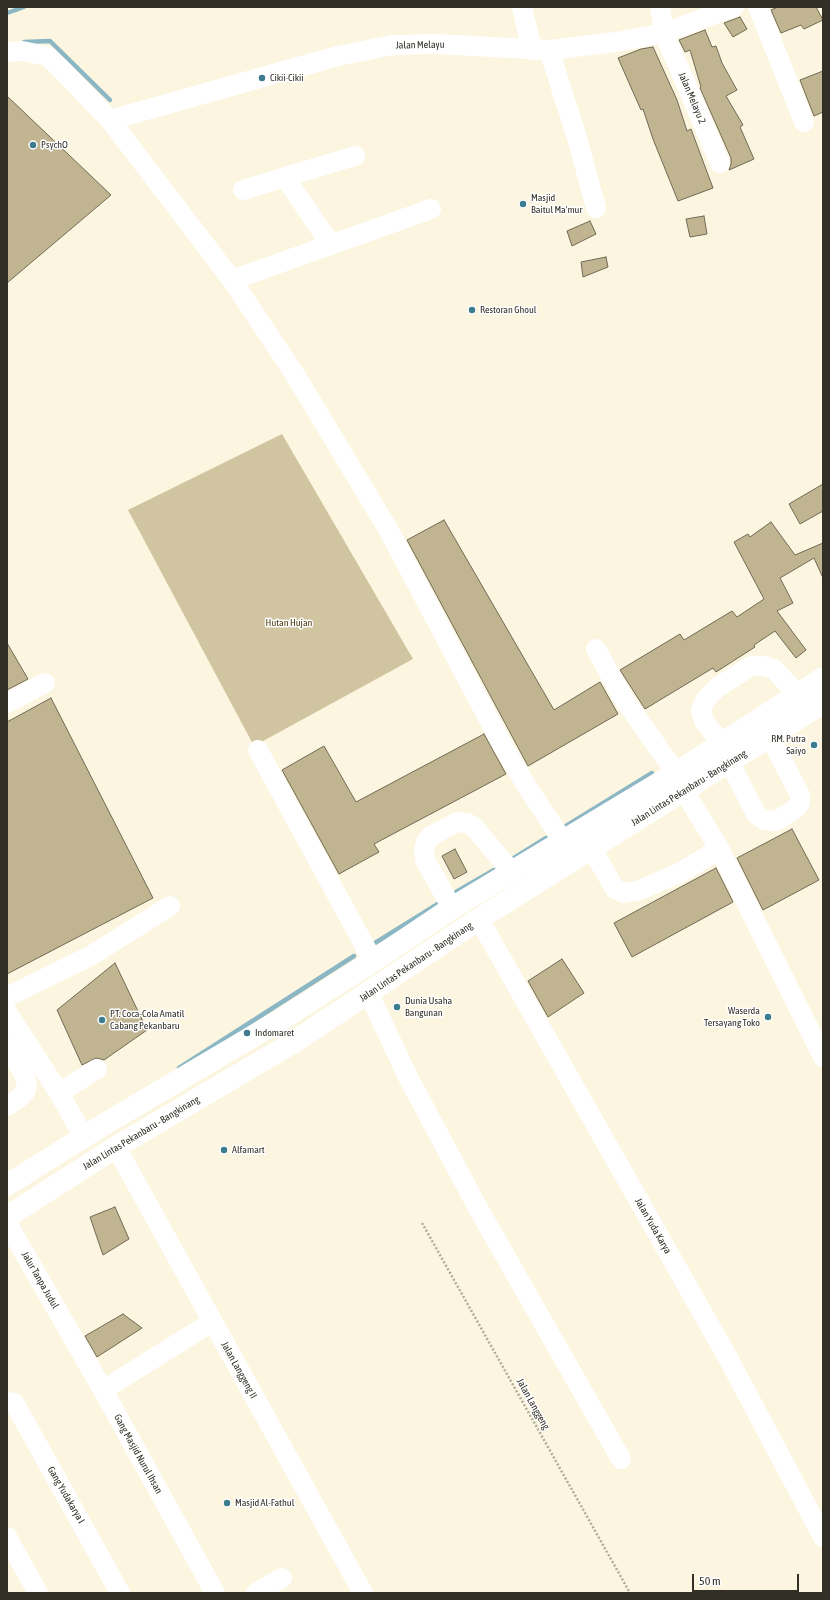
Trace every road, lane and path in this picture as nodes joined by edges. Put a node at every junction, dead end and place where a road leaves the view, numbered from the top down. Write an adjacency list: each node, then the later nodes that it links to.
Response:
1 (522, 7): 6 (street)
2 (660, 7): 5 (street, Jalan Melayu 2)
3 (734, 7): 5 (street, Jalan Melayu)
4 (758, 7): 9 (street)
5 (664, 33): 6 (street, Jalan Melayu); 11 (street, Jalan Melayu 2)
6 (541, 50): 8 (street, Jalan Melayu); 14 (street)
7 (7, 52): 8 (street)
8 (110, 120): 17 (street)
9 (804, 122)
10 (355, 156): 12 (street)
11 (720, 163)
12 (285, 177): 13 (street); 16 (street)
13 (243, 190)
14 (596, 208)
15 (432, 209): 16 (street)
16 (330, 244): 17 (street)
17 (232, 280): 28 (street)
18 (596, 649): 27 (street)
19 (823, 678): 21 (highway, Jalan Lintas Pekanbaru - Bangkinang)
20 (45, 683): 22 (street)
21 (797, 694): 26 (highway, Jalan Lintas Pekanbaru - Bangkinang); 26 (street)
22 (7, 703)
23 (823, 703): 24 (highway, Jalan Lintas Pekanbaru - Bangkinang)
24 (770, 737): 26 (highway, Jalan Lintas Pekanbaru - Bangkinang); 26 (street)
25 (258, 750): 35 (street)
26 (725, 752): 27 (highway, Jalan Lintas Pekanbaru - Bangkinang)
27 (680, 782): 28 (highway, Jalan Lintas Pekanbaru - Bangkinang); 29 (street); 30 (highway, Jalan Lintas Pekanbaru - Bangkinang)
28 (564, 841): 31 (highway, Jalan Lintas Pekanbaru - Bangkinang)
29 (719, 848): 30 (street); 42 (street)
30 (592, 849): 34 (highway, Jalan Lintas Pekanbaru - Bangkinang)
31 (512, 872): 33 (highway, Jalan Lintas Pekanbaru - Bangkinang); 33 (street)
32 (170, 906): 37 (street)
33 (452, 908): 35 (highway, Jalan Lintas Pekanbaru - Bangkinang)
34 (479, 918): 36 (highway, Jalan Lintas Pekanbaru - Bangkinang); 58 (street, Jalan Yuda Karya)
35 (373, 961): 39 (highway, Jalan Lintas Pekanbaru - Bangkinang)
36 (369, 994): 40 (highway, Jalan Lintas Pekanbaru - Bangkinang); 56 (street)
37 (7, 998)
38 (7, 1012): 44 (street)
39 (279, 1021): 40 (highway); 46 (highway, Jalan Lintas Pekanbaru - Bangkinang)
40 (294, 1042): 47 (highway, Jalan Lintas Pekanbaru - Bangkinang)
41 (7, 1044): 45 (street)
42 (823, 1057)
43 (97, 1069): 44 (street)
44 (60, 1094): 46 (street)
45 (7, 1106)
46 (84, 1137): 48 (highway, Jalan Lintas Pekanbaru - Bangkinang)
47 (116, 1147): 49 (highway, Jalan Lintas Pekanbaru - Bangkinang); 53 (street, Jalan Langgeng II)
48 (9, 1179)
49 (7, 1217)
50 (7, 1223): 52 (street, Jalur Tanpa Judul)
51 (422, 1223): 65 (path, Jalan Langgeng)
52 (60, 1316): 54 (street, Gang Masjid Nurul Ihsan)
53 (212, 1322): 54 (street); 64 (street, Jalan Langgeng II)
54 (103, 1390): 62 (street, Gang Masjid Nurul Ihsan)
55 (7, 1402): 60 (street, Gang Yudakarya I)
56 (621, 1459)
57 (7, 1537): 61 (street)
58 (823, 1537)
59 (282, 1578): 63 (street)
60 (114, 1591)
61 (38, 1593)
62 (214, 1593)
63 (256, 1593)
64 (363, 1593)
65 (630, 1593)

